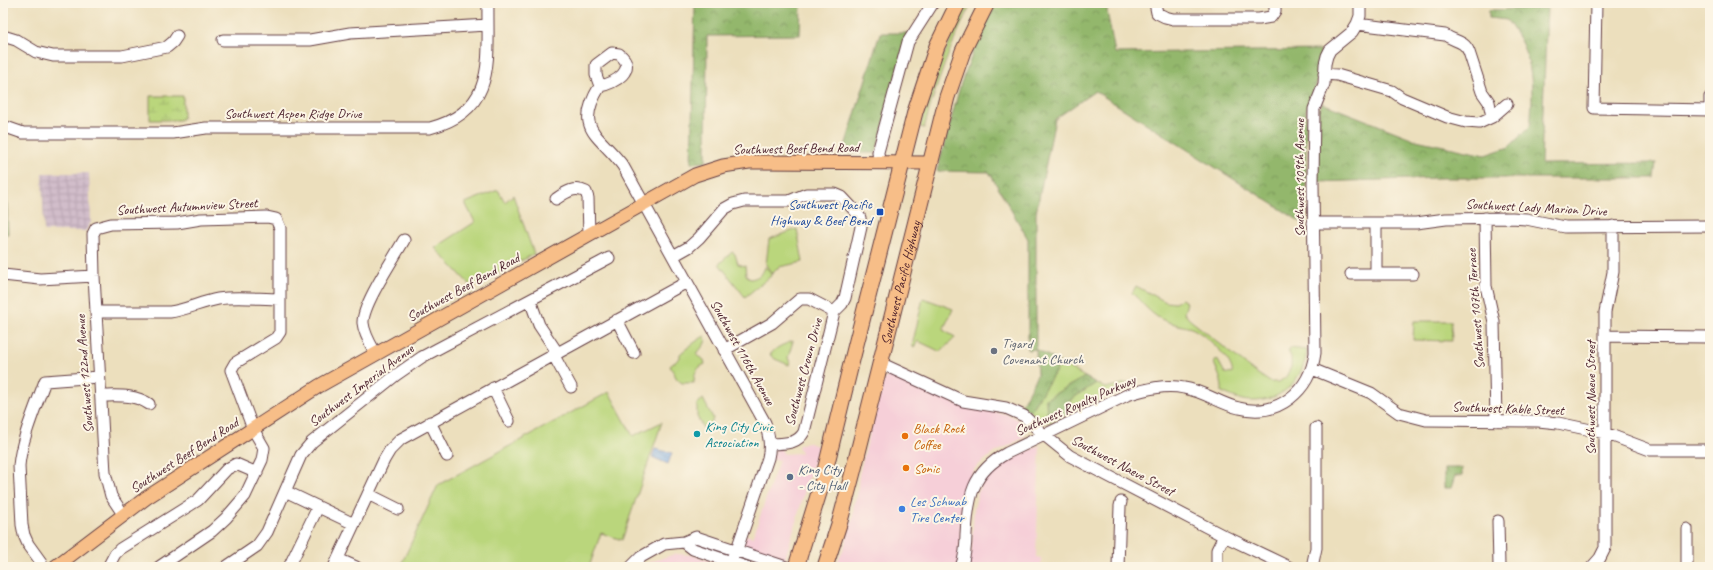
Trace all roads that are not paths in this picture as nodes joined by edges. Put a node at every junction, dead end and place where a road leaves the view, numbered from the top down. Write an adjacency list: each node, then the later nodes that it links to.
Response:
1 (488, 3): 10 (street, Southwest Aspen Ridge Drive)
2 (933, 3): 23 (street)
3 (958, 3): 21 (highway, Southwest Pacific Highway)
4 (987, 3): 22 (highway, Southwest Pacific Highway)
5 (1155, 3): 6 (street)
6 (1275, 3)
7 (1360, 3): 9 (street)
8 (1596, 3): 18 (street)
9 (1357, 24): 14 (street, Southwest 109th Avenue); 19 (street)
10 (488, 25): 13 (street); 20 (street, Southwest Aspen Ridge Drive)
11 (3, 36): 12 (street)
12 (178, 36)
13 (223, 40)
14 (1324, 74): 19 (street); 27 (street, Southwest 109th Avenue)
15 (600, 86): 25 (street, Southwest 116th Avenue)
16 (1710, 97): 18 (street)
17 (1507, 104): 19 (street)
18 (1710, 110)
19 (1492, 117)
20 (3, 126)
21 (902, 162): 22 (main road, Southwest Beef Bend Road); 23 (main road, Southwest Beef Bend Road); 95 (highway, Southwest Pacific Highway)
22 (929, 162): 53 (highway, Southwest Pacific Highway)
23 (879, 163): 25 (main road, Southwest Beef Bend Road)
24 (556, 199): 32 (street)
25 (644, 204): 32 (main road, Southwest Beef Bend Road); 34 (street, Southwest 116th Avenue)
26 (1485, 218): 28 (street, Southwest Lady Marion Drive); 29 (street, Southwest Lady Marion Drive); 61 (street, Southwest 107th Terrace)
27 (1313, 223): 28 (street, Southwest Lady Marion Drive); 54 (street, Southwest 109th Avenue)
28 (1376, 223): 37 (street)
29 (1613, 226): 30 (street, Southwest Lady Marion Drive); 47 (street, Southwest Naeve Street)
30 (1710, 226)
31 (96, 228): 40 (street, Southwest 122nd Avenue); 42 (street, Southwest Autumnview Street)
32 (588, 235): 52 (main road, Southwest Beef Bend Road)
33 (404, 240): 52 (street)
34 (673, 256): 41 (street, Southwest 116th Avenue); 45 (street, Southwest Crown Drive)
35 (609, 258): 43 (street, Southwest Imperial Avenue)
36 (1351, 274): 37 (street)
37 (1376, 274): 38 (street)
38 (1413, 274)
39 (3, 275): 40 (street)
40 (94, 276): 44 (street, Southwest 122nd Avenue)
41 (687, 282): 46 (street); 49 (street, Southwest 116th Avenue)
42 (280, 299): 44 (street); 64 (street)
43 (530, 300): 50 (street); 71 (street, Southwest Imperial Avenue)
44 (96, 312): 55 (street, Southwest 122nd Avenue)
45 (834, 312): 49 (street); 67 (street, Southwest Crown Drive)
46 (616, 320): 50 (street); 51 (street)
47 (1605, 336): 48 (street); 65 (street, Southwest Naeve Street)
48 (1710, 337)
49 (724, 350): 67 (street, Southwest 116th Avenue)
50 (555, 353): 56 (street); 57 (street)
51 (634, 353)
52 (376, 354): 64 (main road, Southwest Beef Bend Road)
53 (880, 363): 66 (street, Southwest Naeve Street); 96 (highway, Southwest Pacific Highway)
54 (1312, 369): 61 (street, Southwest Kable Street); 66 (street, Southwest Royalty Parkway)
55 (99, 377): 58 (street, Southwest 122nd Avenue); 83 (street)
56 (571, 387)
57 (492, 388): 60 (street); 62 (street)
58 (101, 396): 59 (street); 76 (street, Southwest 122nd Avenue)
59 (149, 404)
60 (509, 421)
61 (1496, 421): 65 (street, Southwest Kable Street)
62 (430, 422): 69 (street); 72 (street)
63 (1316, 428): 101 (street)
64 (253, 429): 70 (street); 76 (main road, Southwest Beef Bend Road)
65 (1605, 433): 68 (street, Southwest Kable Street); 103 (street, Southwest Naeve Street)
66 (1044, 435): 80 (street, Southwest Naeve Street); 97 (street, Southwest Royalty Parkway)
67 (770, 444): 82 (street, Southwest 116th Avenue)
68 (1710, 450)
69 (447, 456)
70 (257, 473): 86 (street); 88 (street)
71 (285, 491): 74 (street); 89 (street, Southwest Imperial Avenue)
72 (368, 494): 75 (street); 78 (street)
73 (1121, 502): 98 (street)
74 (318, 506): 78 (street); 90 (street)
75 (398, 509)
76 (123, 514): 87 (main road, Southwest Beef Bend Road)
77 (1498, 521): 102 (street)
78 (354, 524): 84 (street)
79 (1687, 529): 104 (street)
80 (1224, 536): 99 (street); 100 (street, Southwest Naeve Street)
81 (684, 542): 82 (street); 85 (street); 92 (street)
82 (736, 550): 85 (street, Southwest 116th Avenue); 94 (street)
83 (41, 562)
84 (336, 563): 91 (street)
85 (729, 564): 93 (street)
86 (108, 565)
87 (55, 567)
88 (159, 567)
89 (226, 567)
90 (289, 567)
91 (356, 567)
92 (631, 567)
93 (746, 567)
94 (786, 567)
95 (796, 567)
96 (825, 567)
97 (961, 567)
98 (1118, 567)
99 (1217, 567)
100 (1289, 567)
101 (1312, 567)
102 (1499, 567)
103 (1592, 567)
104 (1687, 567)

